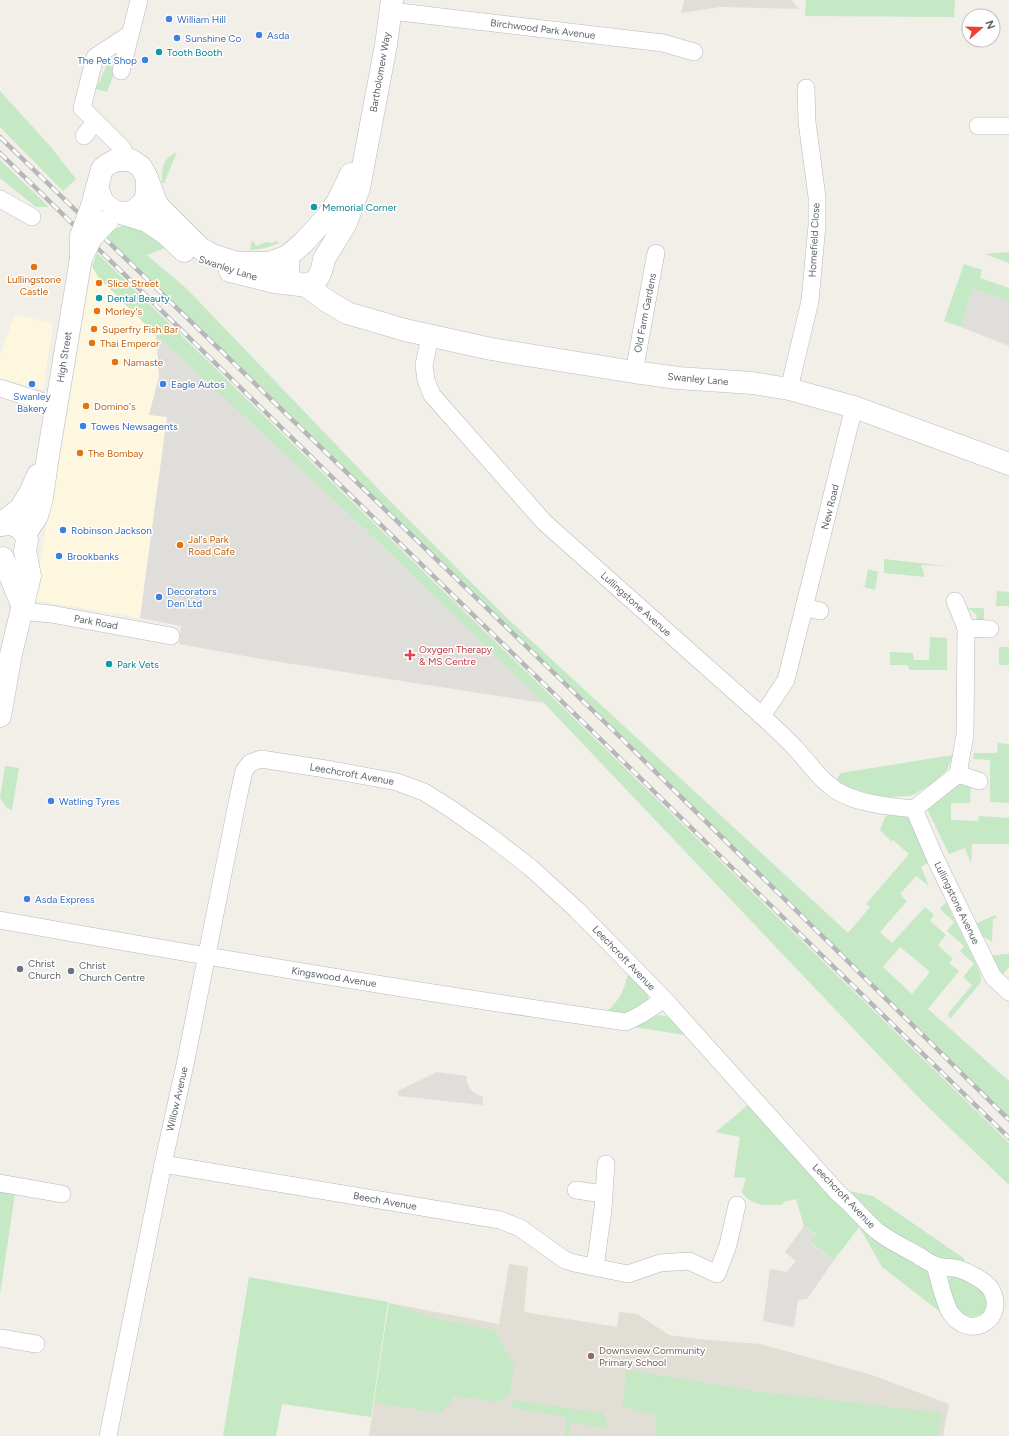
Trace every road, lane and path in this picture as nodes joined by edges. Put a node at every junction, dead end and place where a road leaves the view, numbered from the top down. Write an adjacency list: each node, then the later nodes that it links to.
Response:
1 (139, 0): 3 (street)
2 (392, 5): 4 (street, Birchwood Park Avenue); 12 (main road, Bartholomew Way)
3 (130, 34): 5 (street); 6 (street); 8 (street)
4 (694, 52)
5 (101, 63)
6 (126, 65)
7 (806, 88): 26 (street, Homefield Close)
8 (95, 122): 11 (street); 13 (street)
9 (978, 126): 10 (street)
10 (1009, 126)
11 (84, 136)
12 (366, 143): 18 (main road, Bartholomew Way); 20 (main road, Bartholomew Way)
13 (124, 160): 14 (main road); 16 (main road, High Street)
14 (147, 178): 16 (main road, High Street); 18 (main road, Swanley Lane)
15 (0, 199): 17 (street)
16 (106, 208): 21 (main road, Swanley Lane); 27 (main road, High Street, bridge)
17 (32, 217)
18 (292, 253): 20 (main road); 21 (main road)
19 (656, 254): 24 (street, Old Farm Gardens)
20 (322, 267): 21 (main road, Bartholomew Way); 22 (main road, Swanley Lane)
21 (302, 285): 22 (main road, Swanley Lane)
22 (380, 323): 23 (main road, Swanley Lane)
23 (430, 336): 24 (main road, Swanley Lane); 42 (street, Lullingstone Avenue)
24 (634, 372): 26 (main road, Swanley Lane)
25 (0, 388): 27 (street)
26 (789, 389): 28 (main road, Swanley Lane)
27 (57, 406): 29 (main road, High Street)
28 (854, 407): 30 (main road, Swanley Lane); 35 (street, New Road)
29 (48, 456): 31 (main road, High Street); 32 (main road, High Street)
30 (1009, 464)
31 (0, 525): 32 (main road, High Street)
32 (25, 542): 33 (main road); 36 (main road)
33 (1, 558): 36 (main road)
34 (955, 601): 38 (street)
35 (804, 607): 37 (street); 42 (street, New Road)
36 (21, 608): 40 (street, Park Road); 41 (main road)
37 (820, 611)
38 (966, 628): 39 (street); 44 (street)
39 (990, 629)
40 (171, 636)
41 (0, 716)
42 (762, 716): 46 (street, Lullingstone Avenue)
43 (250, 763): 48 (street, Willow Avenue); 50 (street, Leechcroft Avenue)
44 (958, 774): 45 (street); 46 (street)
45 (979, 781)
46 (914, 809): 49 (street, Lullingstone Avenue)
47 (0, 920): 48 (street, Kingswood Avenue)
48 (206, 956): 50 (street, Kingswood Avenue); 51 (street, Willow Avenue)
49 (1009, 992)
50 (664, 999): 58 (street, Leechcroft Avenue)
51 (163, 1164): 59 (street, Beech Avenue); 62 (street, Willow Avenue)
52 (606, 1164): 56 (street)
53 (0, 1183): 55 (street)
54 (576, 1190): 56 (street)
55 (62, 1194)
56 (603, 1194): 59 (street)
57 (737, 1205): 59 (street, Beech Avenue)
58 (935, 1265)
59 (596, 1267)
60 (0, 1338): 61 (street)
61 (36, 1344)
62 (108, 1436)

